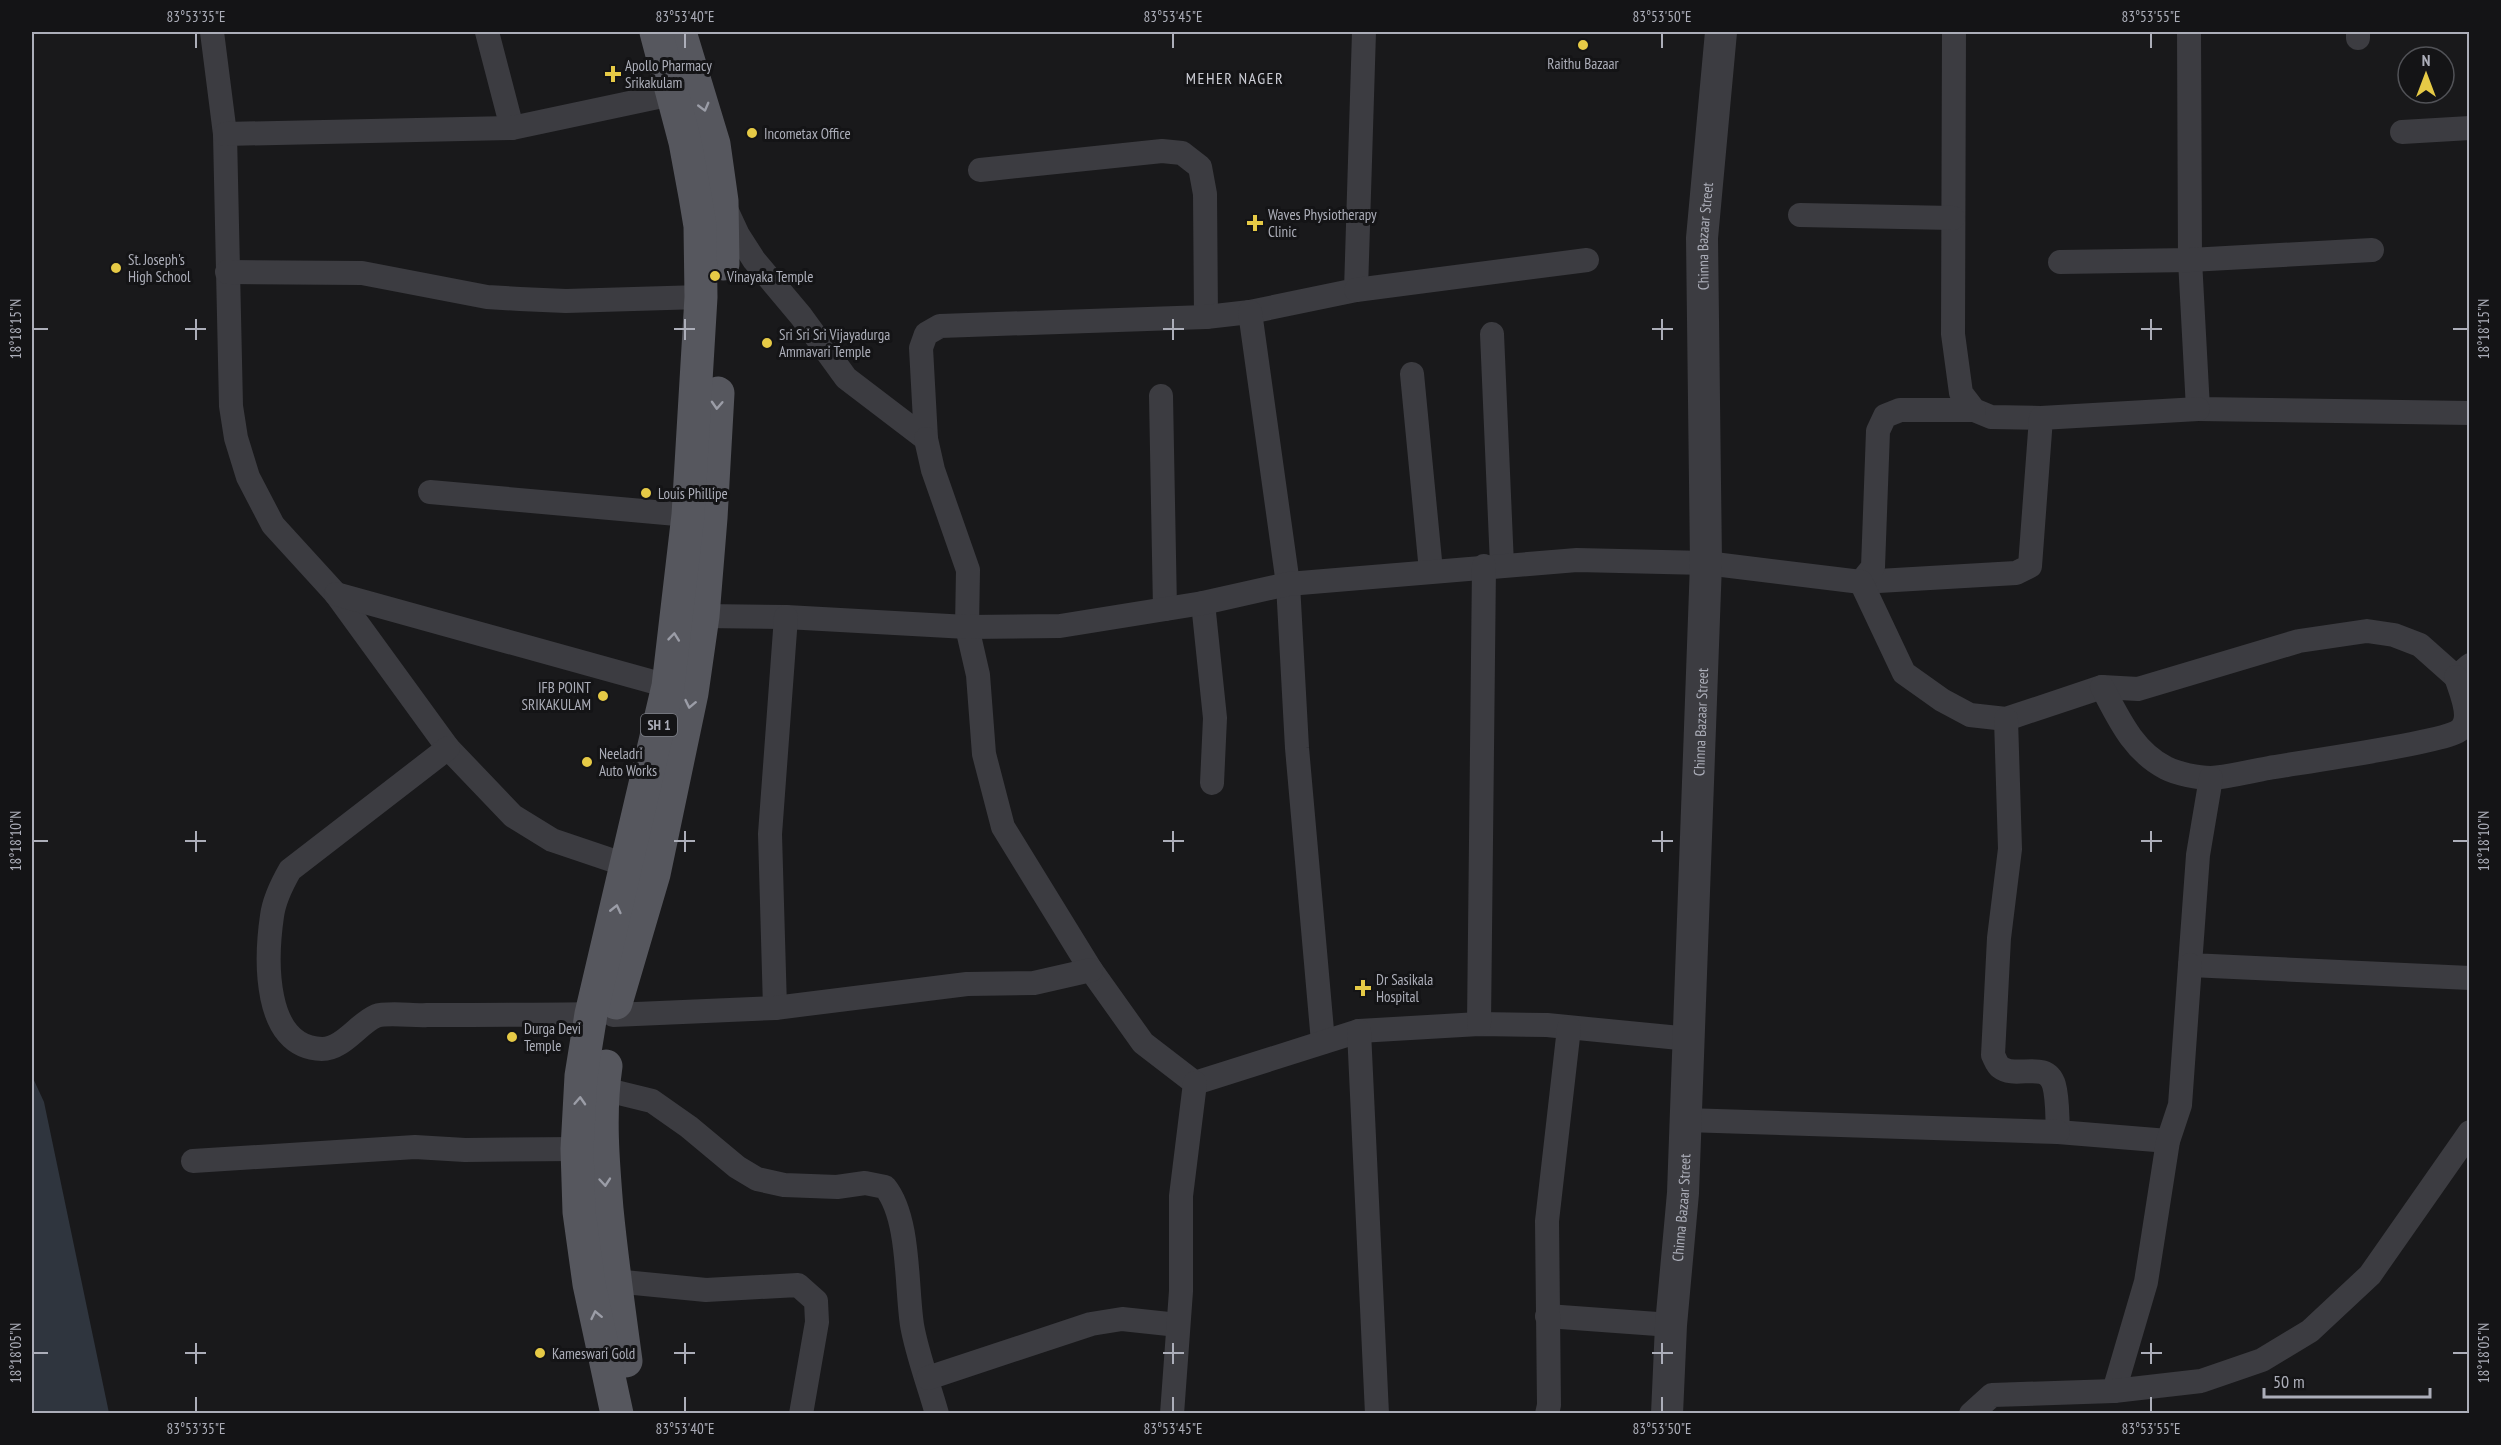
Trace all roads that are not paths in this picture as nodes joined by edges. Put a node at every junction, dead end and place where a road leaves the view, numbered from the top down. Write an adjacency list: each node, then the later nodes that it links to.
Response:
1 (212, 32): 13 (street)
2 (487, 32): 10 (street)
3 (656, 32): 9 (main road, SH 1)
4 (680, 32): 15 (main road, SH 1, one-way to 15)
5 (1364, 32): 23 (street)
6 (1721, 32): 37 (street, Chinna Bazaar Street)
7 (1954, 32): 17 (street)
8 (2189, 32): 20 (street)
9 (672, 94): 10 (street); 15 (main road, SH 1)
10 (512, 128): 13 (street)
11 (2469, 128): 12 (street)
12 (2402, 132)
13 (225, 134): 22 (street)
14 (980, 170): 26 (street)
15 (709, 199): 24 (main road, SH 1); 34 (street); 45 (main road, SH 1, one-way to 45)
16 (1800, 215): 17 (street)
17 (1953, 218): 31 (street)
18 (2372, 250): 20 (street)
19 (1587, 260): 23 (street)
20 (2190, 260): 21 (street); 30 (street)
21 (2060, 262)
22 (227, 272): 24 (street); 42 (street)
23 (1356, 290): 25 (street)
24 (701, 297): 36 (main road, SH 1)
25 (1250, 312): 26 (street); 41 (street)
26 (1206, 317): 34 (street)
27 (1492, 334): 38 (street)
28 (1412, 374): 39 (street)
29 (1161, 396): 44 (street)
30 (2198, 409): 32 (street); 33 (street)
31 (1974, 410): 33 (street); 40 (street)
32 (2469, 413)
33 (2041, 418): 40 (street)
34 (926, 439): 47 (street)
35 (429, 492): 36 (street)
36 (688, 515): 49 (main road, SH 1, one-way to 36)
37 (1706, 563): 38 (street); 40 (street); 64 (street, Chinna Bazaar Street)
38 (1493, 565): 39 (street); 61 (street)
39 (1431, 571): 41 (street)
40 (1862, 582): 51 (street)
41 (1288, 584): 43 (street); 65 (street)
42 (336, 594): 49 (street); 52 (street)
43 (1203, 603): 44 (street); 54 (street)
44 (1165, 609): 47 (street)
45 (703, 616): 46 (street); 60 (main road, SH 1, one-way to 60)
46 (786, 617): 47 (street); 59 (street)
47 (967, 627): 57 (street)
48 (2463, 671): 50 (street); 53 (street)
49 (668, 686): 55 (main road, SH 1)
50 (2102, 687): 51 (street); 53 (street)
51 (2006, 719): 69 (street)
52 (448, 748): 55 (street); 60 (street)
53 (2211, 778): 56 (street)
54 (1212, 783)
55 (626, 865): 60 (main road, SH 1, one-way to 55)
56 (2190, 965): 58 (street); 71 (street)
57 (1091, 970): 59 (street); 66 (street)
58 (2469, 978)
59 (775, 1008): 60 (street)
60 (602, 1015): 67 (main road, SH 1); 72 (main road, SH 1, one-way to 60)
61 (1479, 1024): 62 (street); 63 (street)
62 (1569, 1028): 64 (street); 75 (street)
63 (1359, 1031): 65 (street); 85 (street)
64 (1690, 1039): 68 (street, Chinna Bazaar Street)
65 (1323, 1042): 66 (street)
66 (1196, 1083): 76 (street)
67 (603, 1089): 74 (main road, SH 1, one-way to 74); 78 (street)
68 (1685, 1120): 69 (street); 77 (street, Chinna Bazaar Street)
69 (2058, 1132): 71 (street)
70 (2469, 1132): 79 (street)
71 (2168, 1141): 79 (street)
72 (577, 1149): 73 (street); 80 (main road, SH 1, one-way to 72)
73 (193, 1161)
74 (614, 1281): 81 (main road, SH 1); 82 (street)
75 (1548, 1316): 77 (street); 86 (street)
76 (1178, 1325): 78 (street); 84 (street)
77 (1671, 1325): 87 (street, Chinna Bazaar Street)
78 (928, 1378): 83 (street)
79 (2114, 1391): 88 (street)
80 (617, 1413)
81 (634, 1413)
82 (801, 1413)
83 (937, 1413)
84 (1172, 1413)
85 (1377, 1413)
86 (1547, 1413)
87 (1667, 1413)
88 (1971, 1413)

